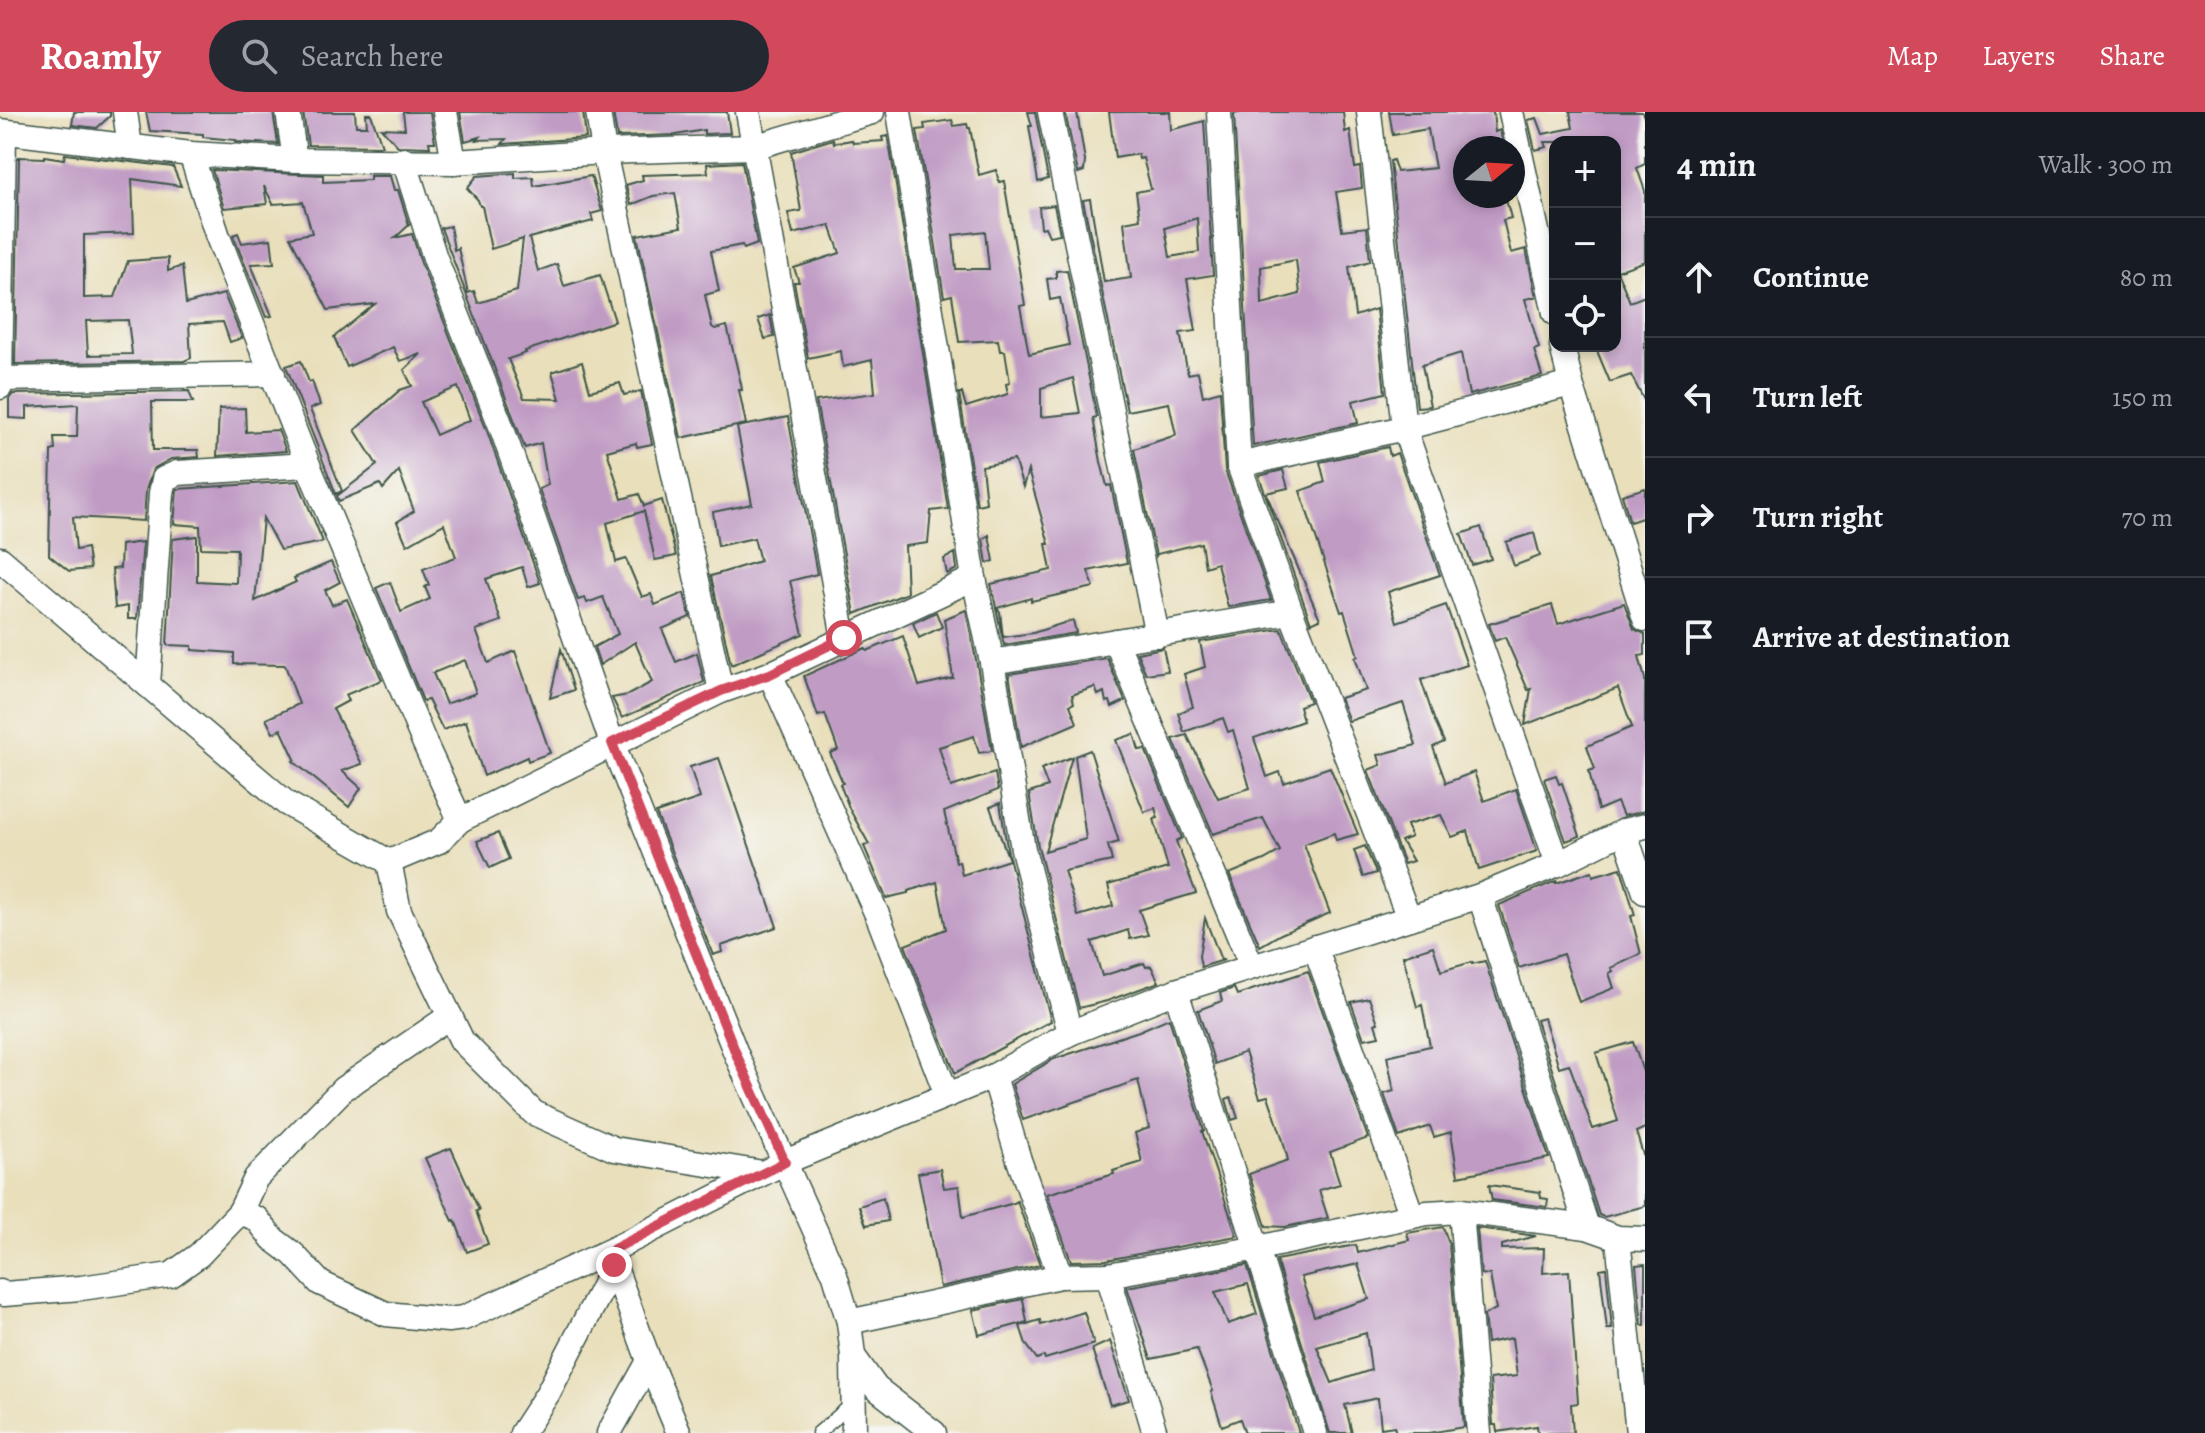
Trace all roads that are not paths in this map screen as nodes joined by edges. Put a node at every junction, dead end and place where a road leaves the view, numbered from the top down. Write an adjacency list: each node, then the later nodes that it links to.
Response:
1 (125, 112): 13 (street)
2 (288, 112): 17 (street)
3 (445, 112): 19 (street)
4 (598, 112): 15 (street)
5 (748, 112): 14 (street)
6 (872, 112): 14 (street)
7 (899, 112): 29 (street)
8 (1050, 112): 33 (street)
9 (1219, 112): 27 (street)
10 (1369, 112): 25 (street)
11 (1511, 112): 20 (street)
12 (2, 132): 13 (street); 23 (street)
13 (130, 147): 16 (street)
14 (754, 147): 15 (street); 34 (street)
15 (604, 152): 19 (street); 39 (street)
16 (191, 154): 17 (street); 22 (street)
17 (295, 160): 18 (street)
18 (404, 160): 19 (street); 40 (street)
19 (454, 162)
20 (1549, 286)
21 (1563, 352): 24 (street)
22 (273, 374): 23 (street); 26 (street)
23 (1, 383)
24 (1571, 384): 25 (street); 30 (street)
25 (1404, 428): 27 (street); 44 (street)
26 (308, 465): 38 (street); 41 (street)
27 (1239, 465): 31 (street)
28 (0, 559): 38 (street)
29 (974, 578): 34 (street); 36 (street)
30 (1639, 581): 32 (street)
31 (1291, 612): 33 (street); 47 (street)
32 (1645, 619)
33 (1157, 635): 35 (street)
34 (844, 638): 37 (street)
35 (1116, 641): 36 (street); 49 (street)
36 (992, 662): 52 (street)
37 (770, 674): 39 (street); 54 (street)
38 (148, 685): 43 (street)
39 (721, 691): 40 (street)
40 (612, 743): 41 (street); 55 (street)
41 (460, 820): 43 (street)
42 (1635, 829): 44 (street); 45 (street)
43 (389, 862): 51 (street)
44 (1558, 864): 46 (street)
45 (1645, 892)
46 (1480, 896): 47 (street); 59 (street)
47 (1409, 918): 48 (street)
48 (1315, 947): 49 (street); 58 (street)
49 (1252, 967): 50 (street)
50 (1176, 991): 52 (street); 62 (street)
51 (450, 1016): 55 (street); 57 (street)
52 (1070, 1033): 53 (street)
53 (994, 1076): 54 (street); 65 (street)
54 (947, 1095): 55 (street)
55 (774, 1168): 63 (street); 67 (street)
56 (1461, 1211): 58 (street); 59 (street); 79 (street)
57 (240, 1212): 63 (street); 66 (street)
58 (1412, 1216): 62 (street)
59 (1587, 1227): 60 (street)
60 (1618, 1238): 61 (street); 80 (street)
61 (1645, 1239)
62 (1258, 1248): 64 (street); 78 (street)
63 (614, 1257): 69 (street); 71 (street)
64 (1108, 1275): 65 (street); 77 (street)
65 (1060, 1276): 67 (street)
66 (0, 1292)
67 (849, 1322): 68 (street)
68 (853, 1356): 70 (street); 76 (street)
69 (649, 1361): 72 (street); 73 (street)
70 (853, 1403): 74 (lane); 75 (street)
71 (522, 1433)
72 (609, 1433)
73 (679, 1433)
74 (818, 1433)
75 (854, 1433)
76 (934, 1433)
77 (1155, 1433)
78 (1315, 1433)
79 (1479, 1433)
80 (1638, 1433)

